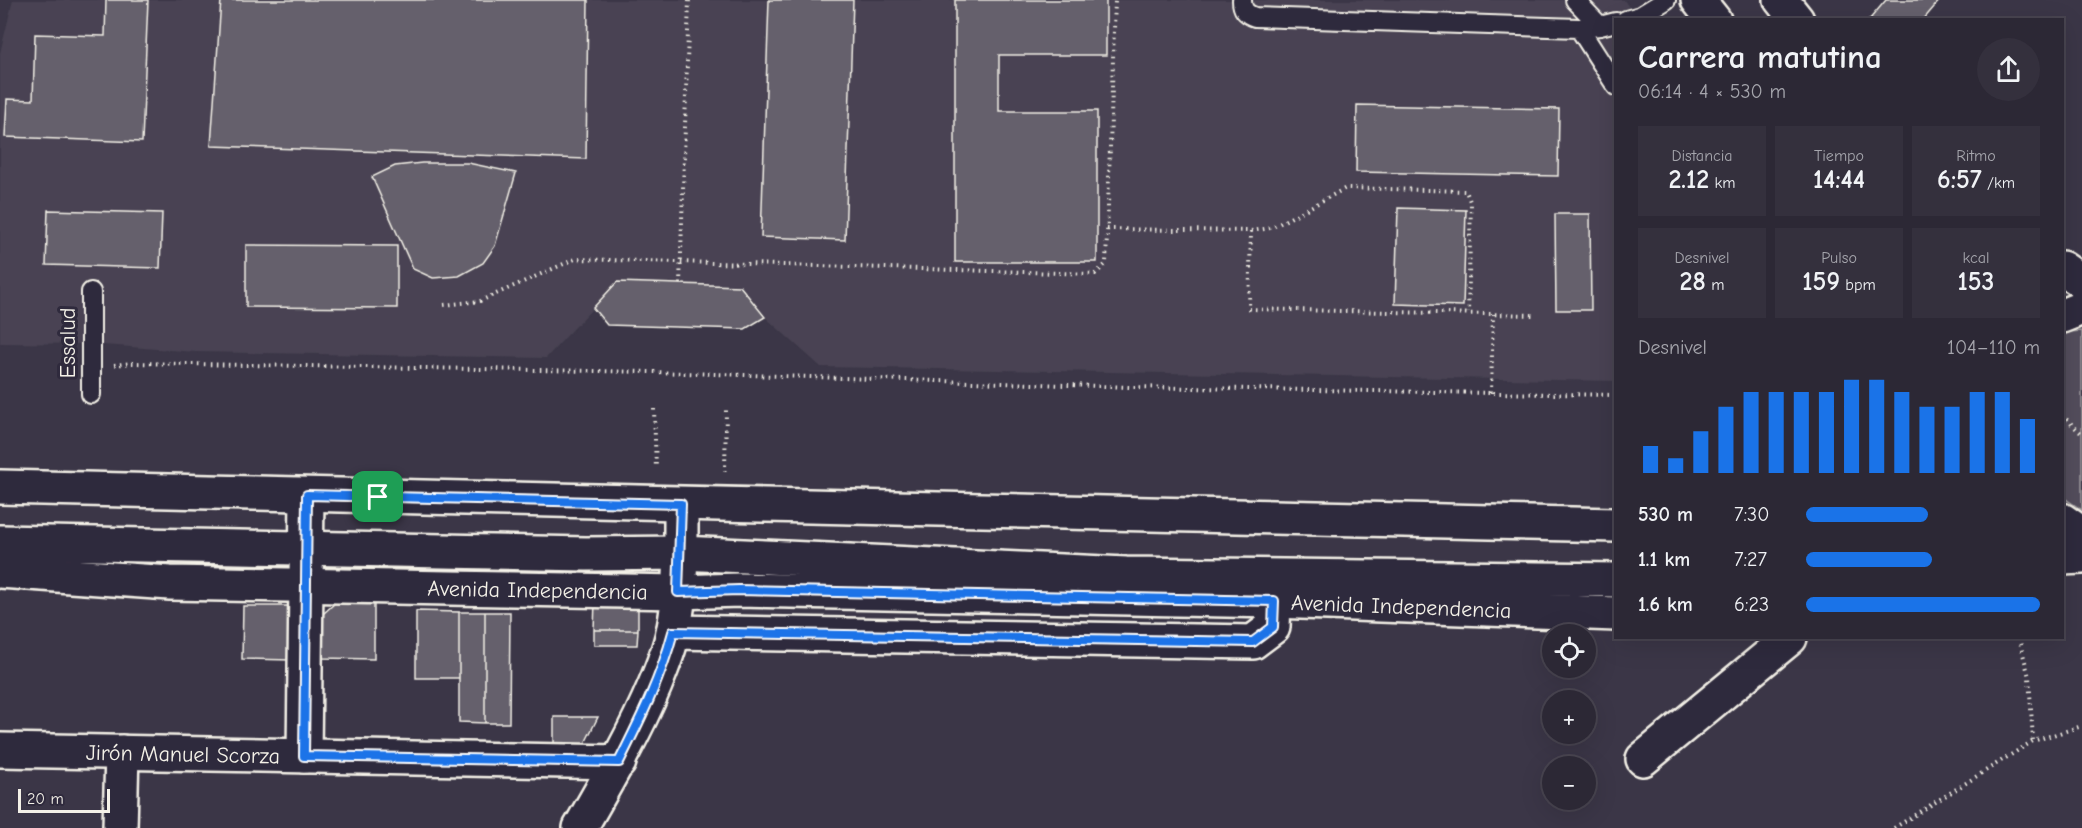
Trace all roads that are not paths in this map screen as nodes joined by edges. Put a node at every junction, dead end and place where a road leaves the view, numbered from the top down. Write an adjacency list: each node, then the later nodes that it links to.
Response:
1 (1242, 0): 8 (lane)
2 (1575, 0): 7 (lane)
3 (1666, 0): 5 (lane)
4 (1781, 0): 6 (main road)
5 (1633, 18)
6 (1795, 18)
7 (1608, 24): 8 (lane)
8 (1579, 28): 9 (lane)
9 (1614, 83)
10 (2064, 269): 11 (main road)
11 (2082, 282)
12 (91, 292): 15 (lane, Essalud)
13 (2082, 308): 14 (main road)
14 (2064, 315)
15 (91, 394)
16 (0, 487): 17 (main road)
17 (307, 495): 18 (main road); 23 (main road)
18 (681, 504): 20 (main road); 24 (main road)
19 (2064, 521): 21 (main road)
20 (1614, 525)
21 (2082, 534)
22 (0, 542): 23 (main road, Avenida Independencia)
23 (306, 548): 24 (main road, Avenida Independencia); 29 (main road)
24 (681, 552): 28 (main road, Avenida Independencia); 30 (main road)
25 (2082, 557): 26 (main road)
26 (2064, 558)
27 (0, 571): 29 (main road, Avenida Independencia)
28 (1614, 580)
29 (306, 585): 30 (main road, Avenida Independencia); 37 (main road)
30 (678, 592): 31 (main road, Avenida Independencia); 33 (main road)
31 (1274, 601): 32 (main road, Avenida Independencia); 33 (main road)
32 (1614, 614)
33 (673, 632): 39 (main road)
34 (1789, 639): 38 (main road)
35 (0, 750): 36 (main road, Jirón Manuel Scorza)
36 (122, 752): 37 (main road, Jirón Manuel Scorza); 40 (main road)
37 (304, 756): 39 (main road, Jirón Manuel Scorza)
38 (1643, 759)
39 (619, 762): 41 (main road)
40 (120, 828)
41 (580, 828)

